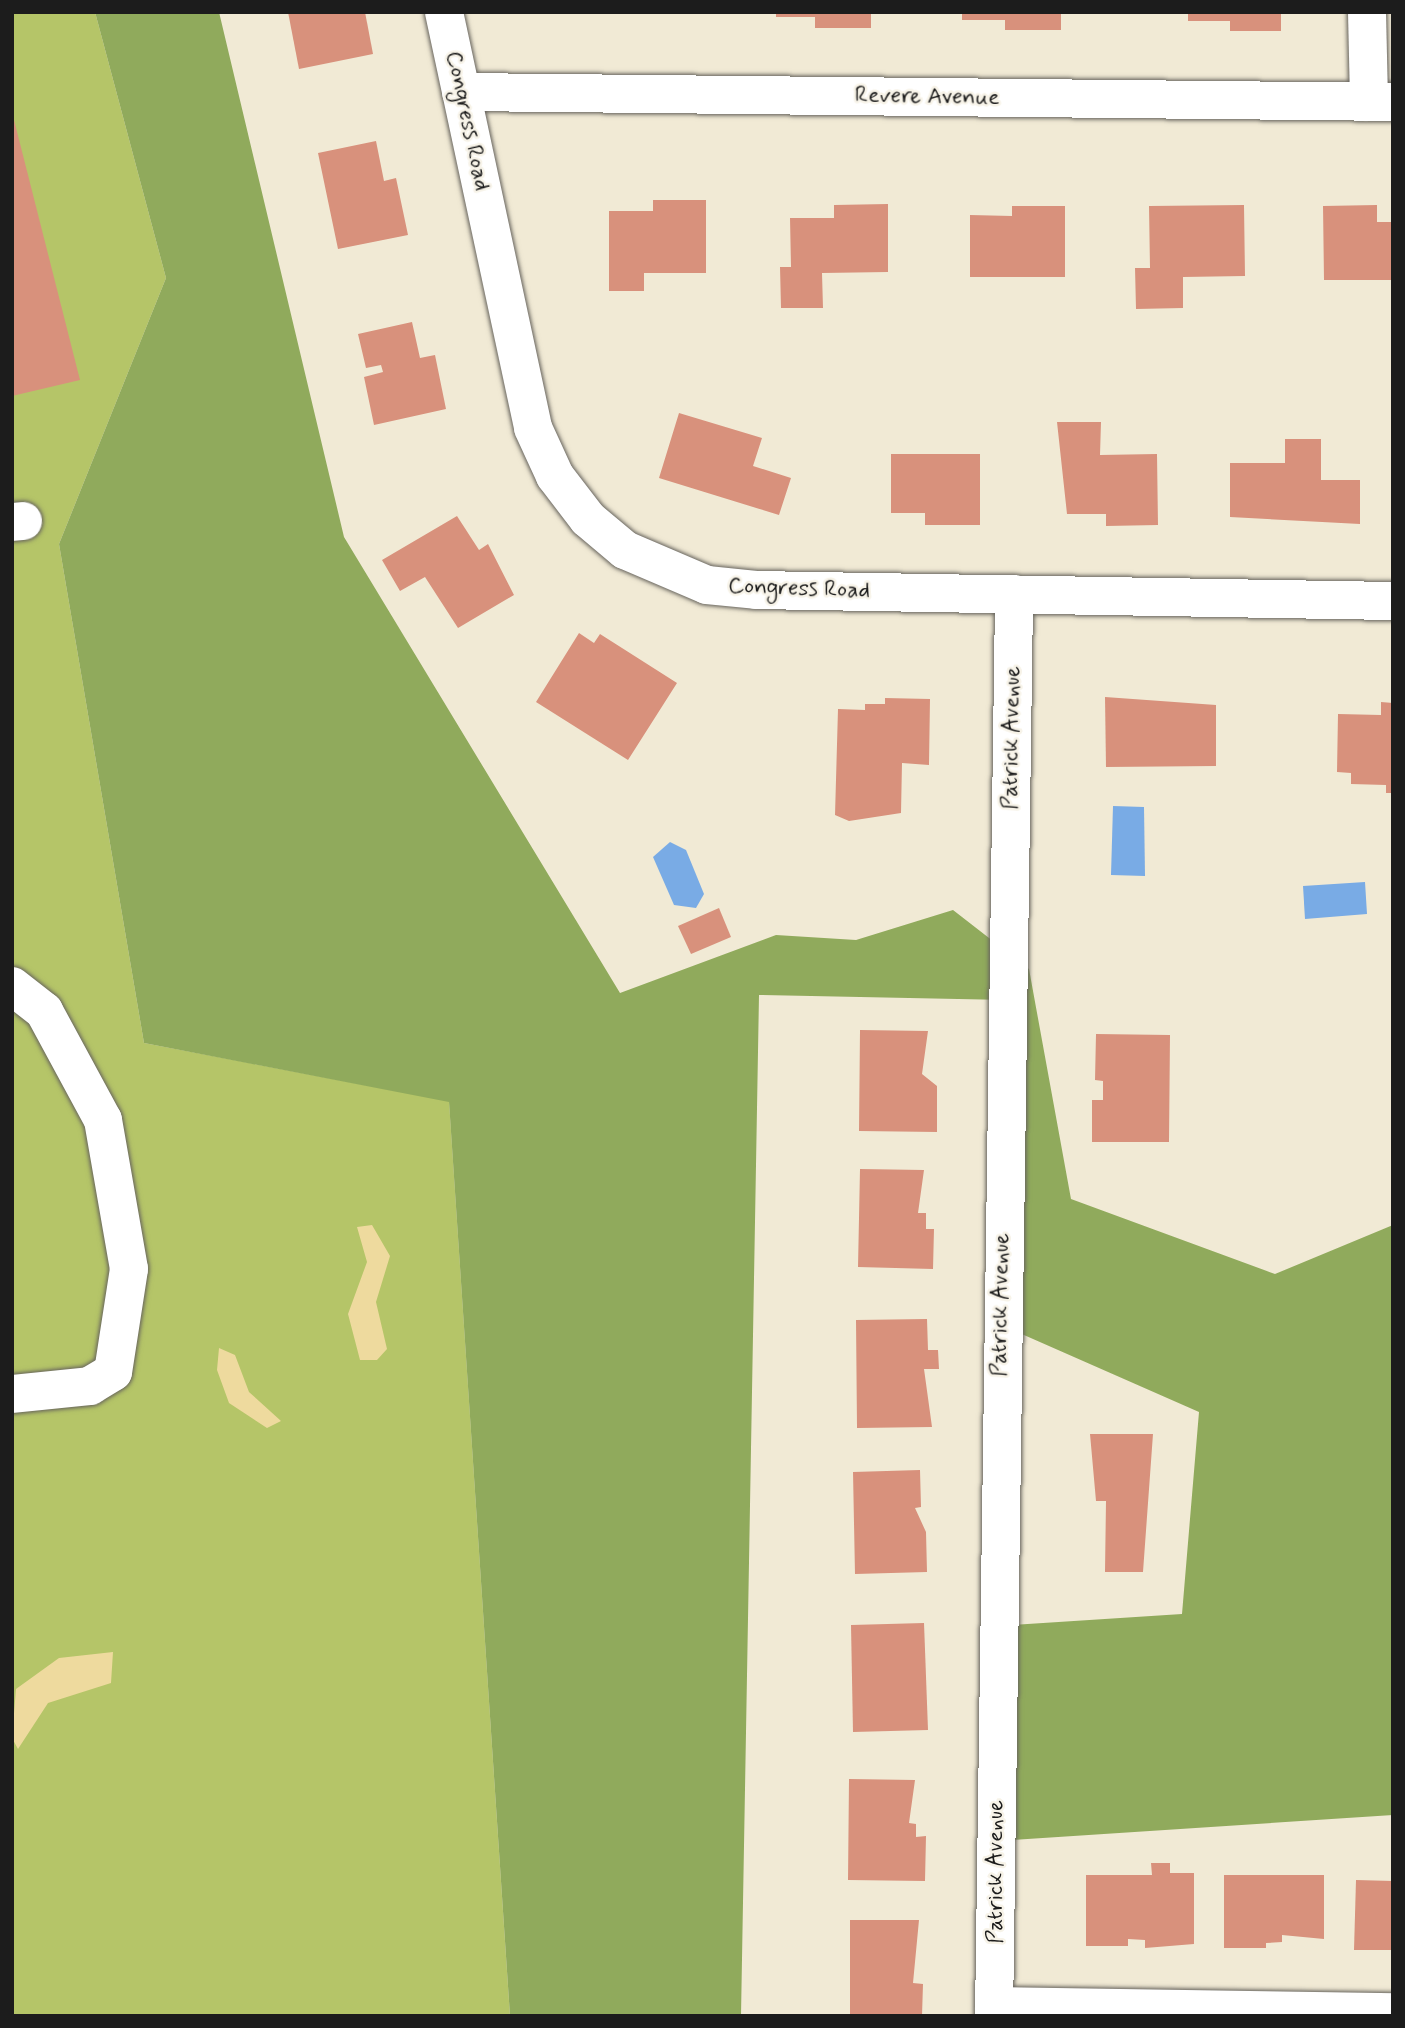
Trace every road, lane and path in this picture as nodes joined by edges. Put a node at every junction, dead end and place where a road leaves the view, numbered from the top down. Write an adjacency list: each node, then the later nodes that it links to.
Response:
1 (444, 12): 3 (street, Congress Road)
2 (1367, 12): 4 (street)
3 (461, 92): 4 (street, Revere Avenue); 5 (street, Congress Road)
4 (1381, 102)
5 (1014, 594): 6 (street, Congress Road); 9 (street, Patrick Avenue)
6 (1393, 601)
7 (12, 986): 8 (street)
8 (12, 1394)
9 (994, 2011): 10 (street)
10 (1393, 2012)

